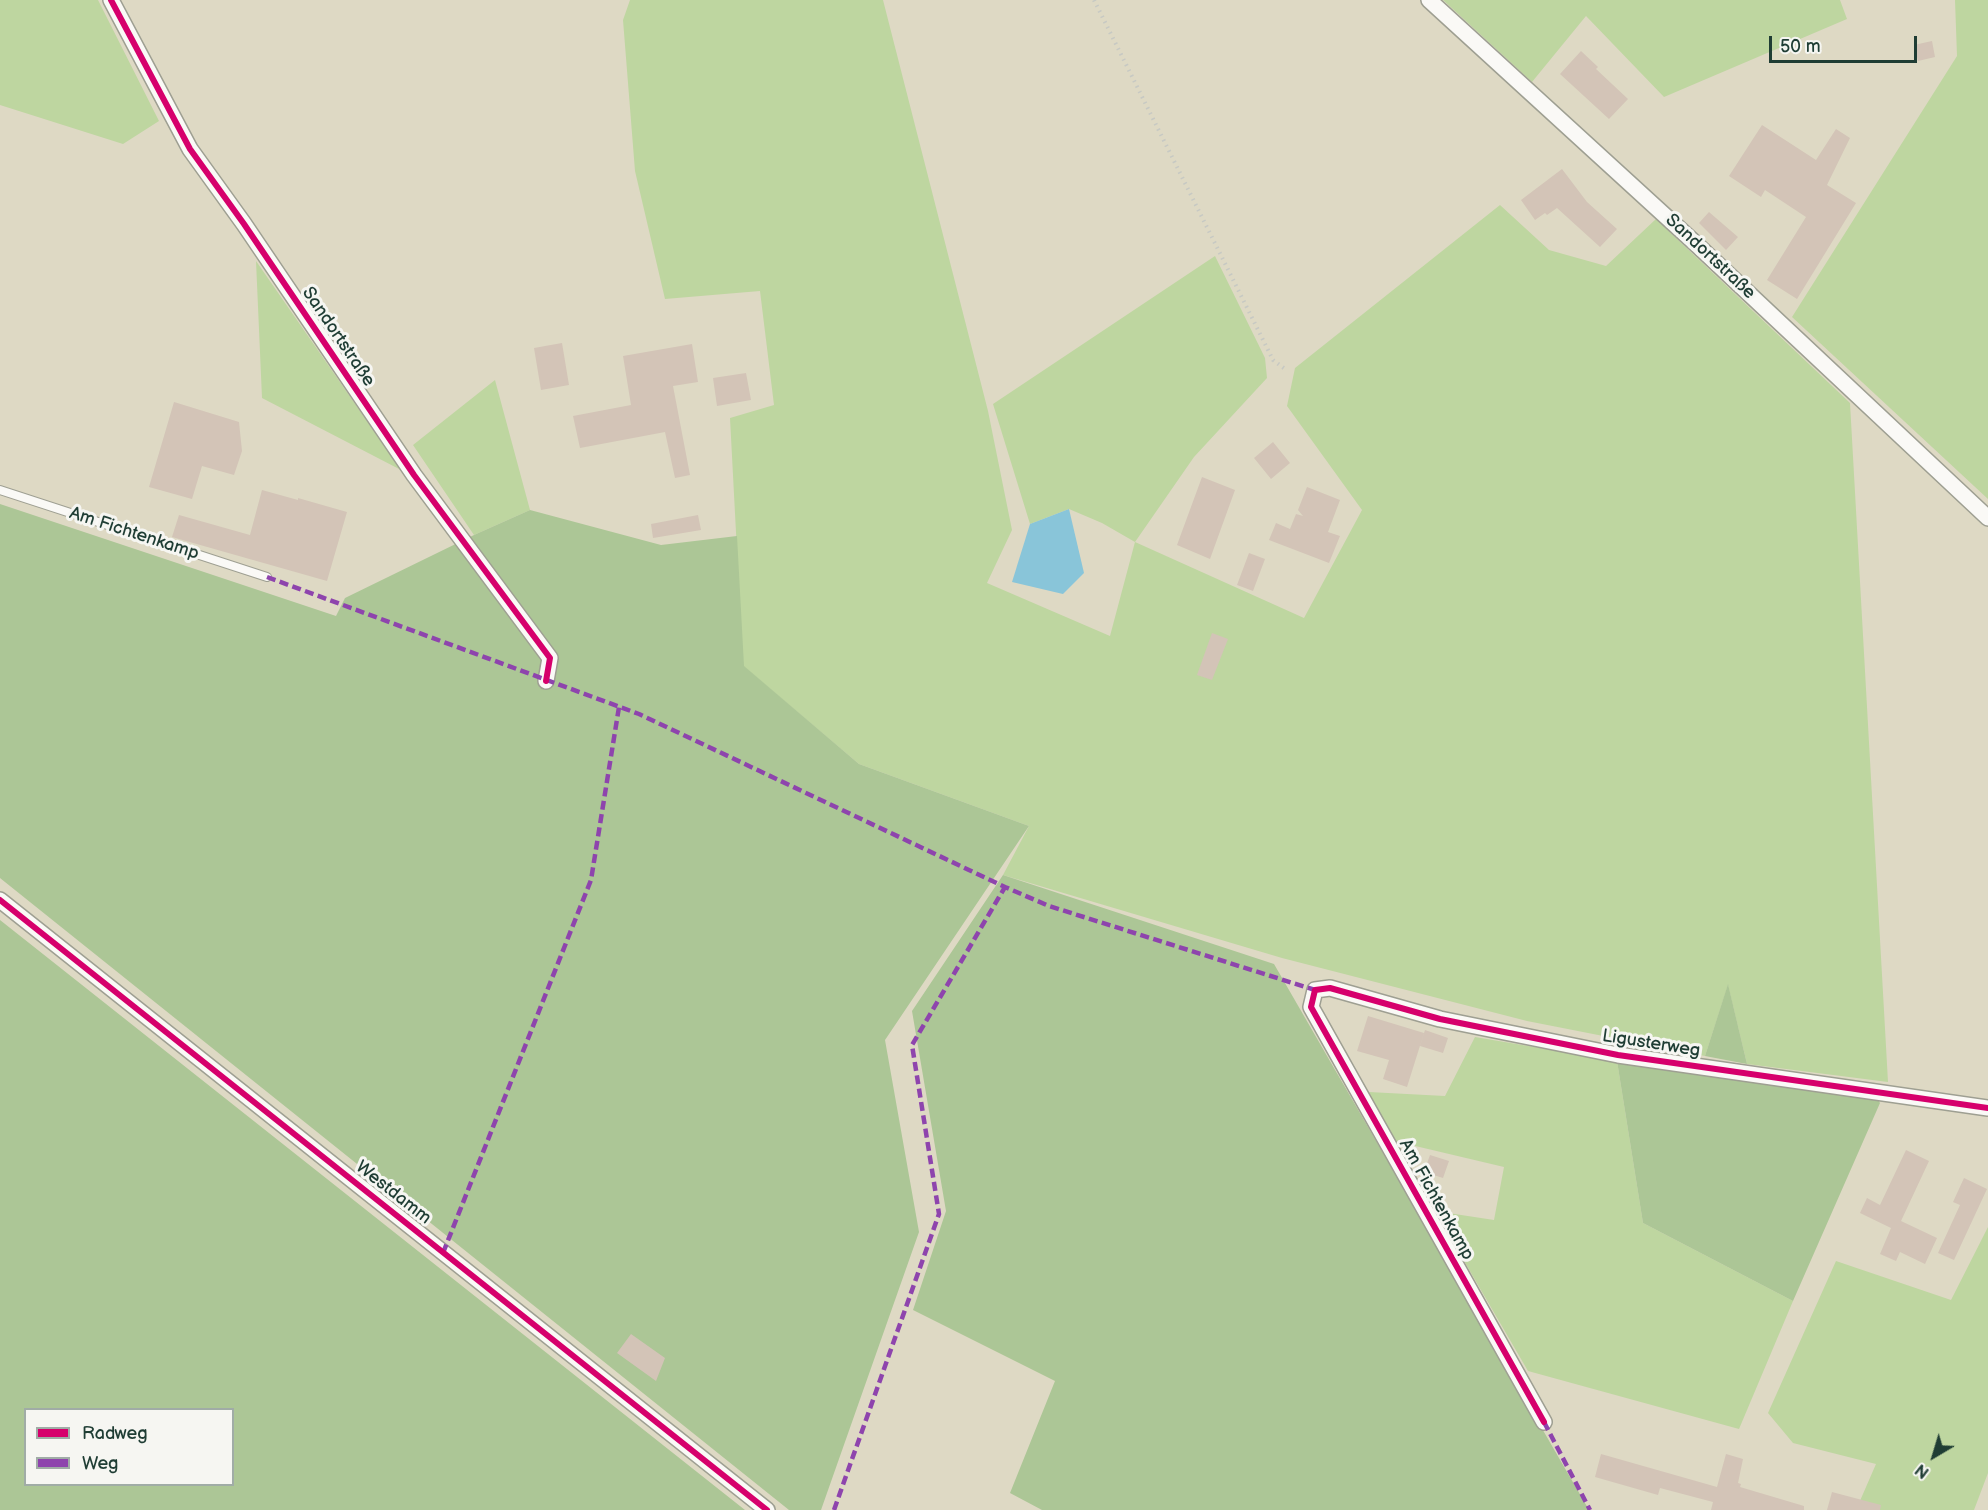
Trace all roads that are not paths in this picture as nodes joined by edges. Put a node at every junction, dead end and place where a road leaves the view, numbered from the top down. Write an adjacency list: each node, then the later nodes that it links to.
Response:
1 (111, 0): 6 (street, Sandortstraße)
2 (1429, 0): 4 (street, Sandortstraße)
3 (0, 490): 5 (lane, Am Fichtenkamp)
4 (1988, 518)
5 (267, 577)
6 (546, 681)
7 (0, 900): 11 (street, Westdamm)
8 (1315, 990): 9 (street, Ligusterweg); 10 (street, Am Fichtenkamp)
9 (1988, 1108)
10 (1544, 1422)
11 (766, 1510)

